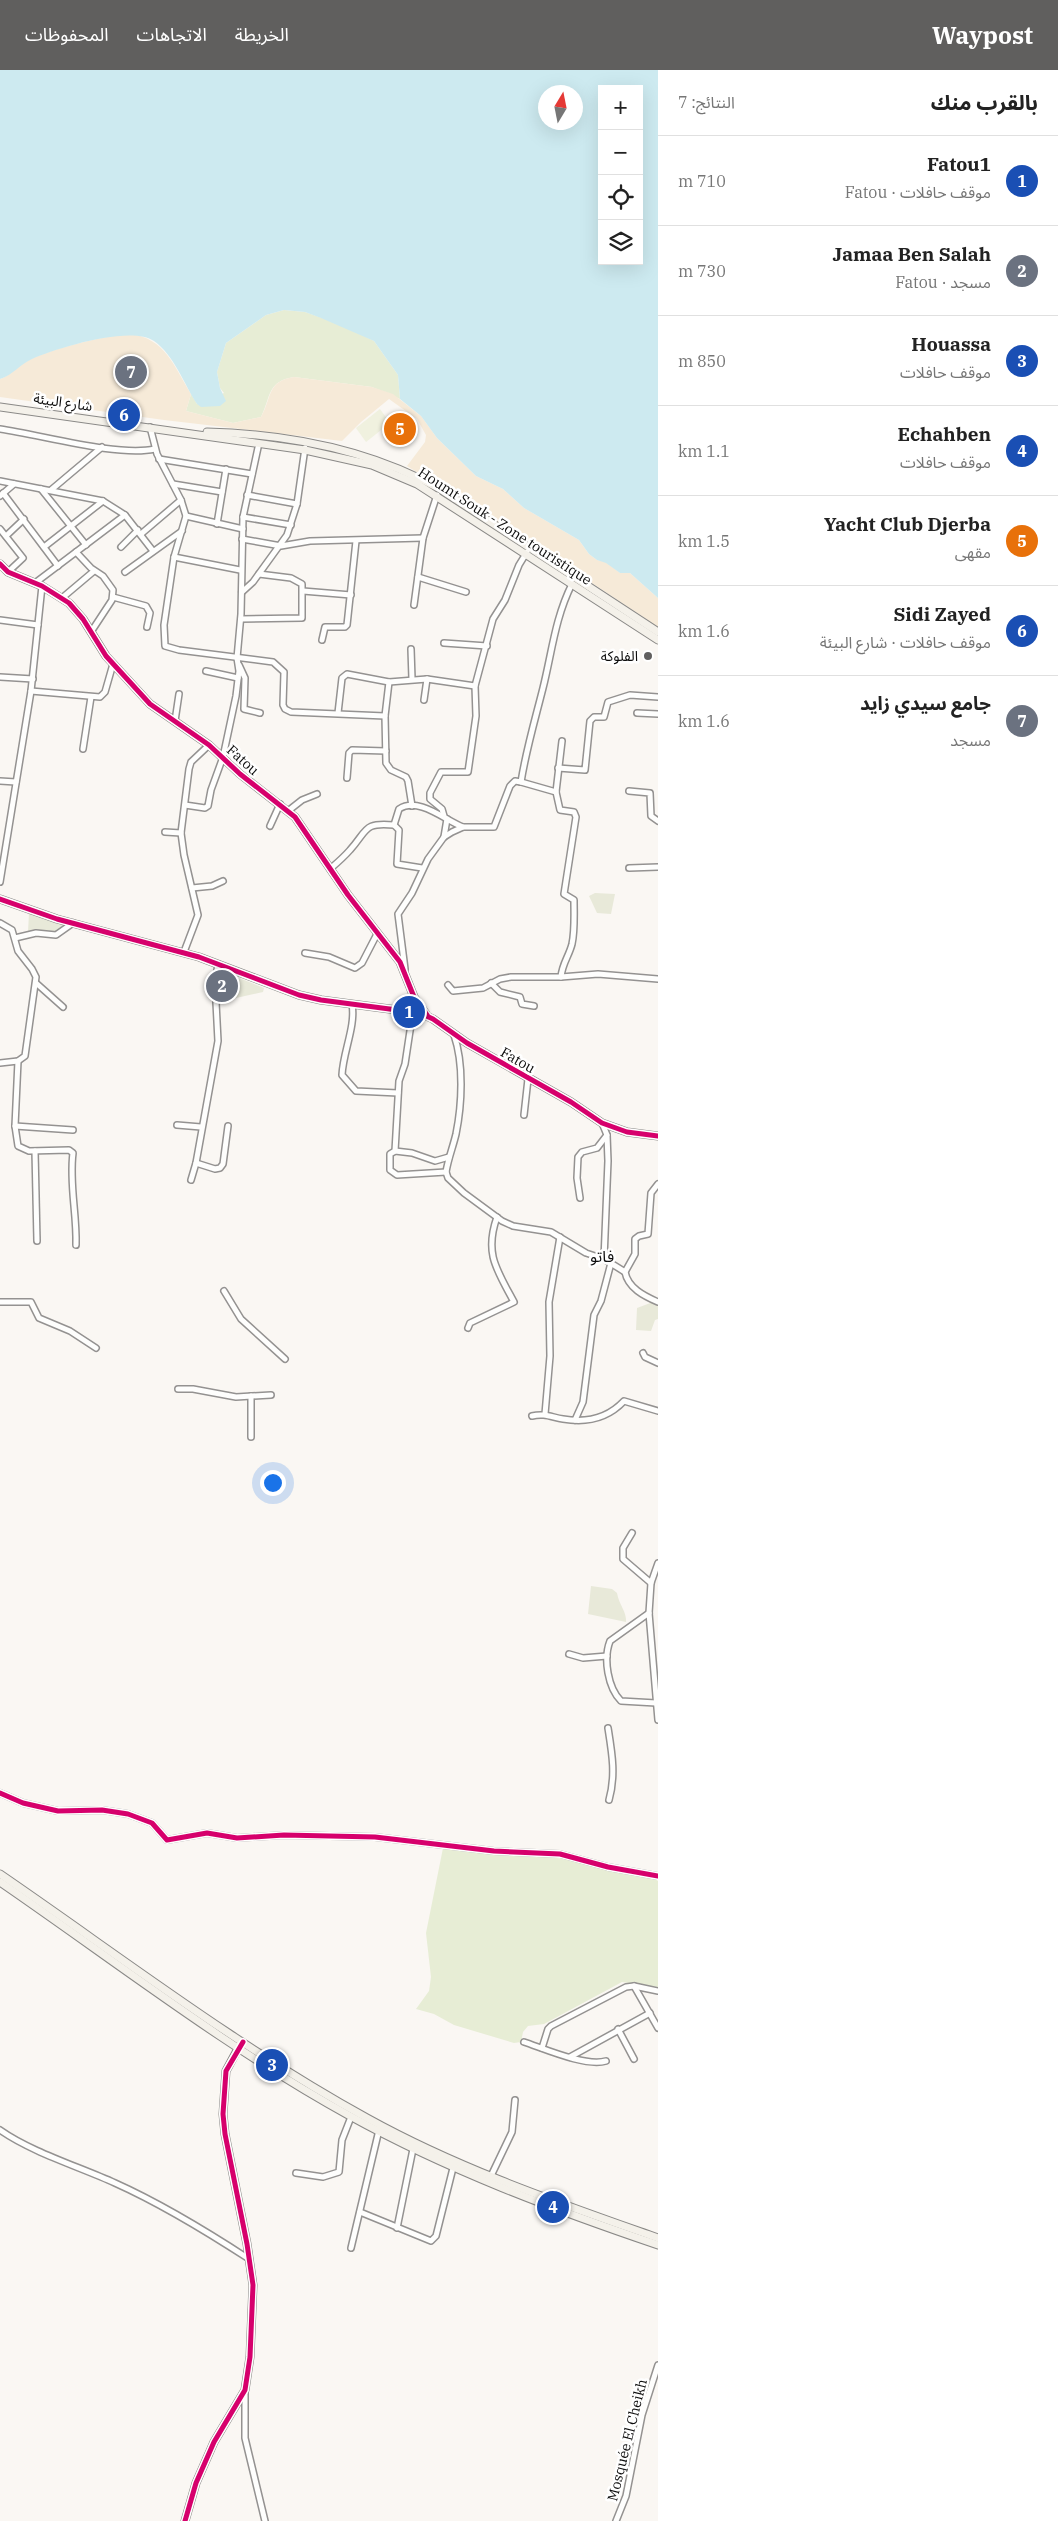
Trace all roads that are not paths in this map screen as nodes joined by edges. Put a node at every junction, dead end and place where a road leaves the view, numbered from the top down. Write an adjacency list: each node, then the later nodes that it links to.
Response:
1 (0, 407): 2 (main road, شارع البيئة)
2 (150, 427): 4 (main road, شارع البيئة); 8 (street)
3 (0, 429): 7 (street)
4 (182, 431): 5 (main road, Houmt Souk - Zone touristique); 6 (main road)
5 (259, 443): 6 (main road, Houmt Souk - Zone touristique); 11 (street)
6 (306, 446): 20 (main road, Houmt Souk - Zone touristique); 23 (street); 44 (main road)
7 (102, 447): 8 (street); 16 (street)
8 (155, 449): 9 (street)
9 (160, 458): 10 (street); 14 (street)
10 (226, 470): 11 (street); 17 (street)
11 (252, 474): 19 (street)
12 (0, 481): 13 (street)
13 (14, 484): 15 (street); 18 (street)
14 (173, 484): 17 (street); 21 (street)
15 (40, 488): 16 (street); 29 (street)
16 (51, 490): 22 (street)
17 (222, 492): 28 (street)
18 (2, 494): 27 (street)
19 (247, 495): 23 (street); 26 (street)
20 (437, 495): 36 (street); 44 (main road, Houmt Souk - Zone touristique)
21 (181, 500): 25 (street); 34 (street)
22 (103, 501): 24 (street); 29 (street)
23 (297, 504): 30 (street)
24 (125, 515): 34 (street); 39 (street)
25 (186, 516): 28 (street); 33 (street)
26 (243, 517): 30 (street); 32 (street)
27 (24, 519): 35 (street); 41 (street)
28 (216, 524): 32 (street)
29 (72, 525): 39 (street); 41 (street)
30 (291, 525): 40 (street)
31 (0, 529): 35 (street)
32 (242, 529): 37 (street)
33 (182, 531): 43 (street); 46 (street)
34 (139, 532): 42 (street); 43 (street)
35 (6, 536): 48 (street)
36 (423, 538): 38 (street); 53 (street)
37 (242, 539): 40 (street); 49 (street)
38 (356, 540): 40 (street); 60 (street)
39 (86, 544): 45 (street)
40 (281, 546): 52 (street)
41 (44, 547): 47 (street)
42 (120, 547)
43 (153, 550): 51 (street)
44 (528, 550): 55 (main road, Houmt Souk - Zone touristique); 69 (main road); 73 (street)
45 (76, 552): 47 (street); 50 (street)
46 (174, 558): 49 (street); 75 (street)
47 (58, 566): 54 (street)
48 (3, 568): 54 (main road, Fatou)
49 (240, 570): 58 (street)
50 (94, 571): 61 (street); 62 (street)
51 (125, 572)
52 (259, 574): 57 (street); 58 (street)
53 (418, 577): 59 (street); 63 (street)
54 (34, 583): 56 (main road, Fatou)
55 (572, 584): 71 (main road, Houmt Souk - Zone touristique); 105 (street)
56 (42, 586): 62 (main road, Fatou); 66 (street)
57 (303, 591): 60 (street); 64 (street)
58 (242, 592): 64 (street)
59 (466, 592)
60 (351, 595): 70 (street)
61 (113, 597): 67 (street); 68 (street)
62 (62, 598): 68 (main road, Fatou)
63 (414, 605)
64 (241, 618): 75 (street)
65 (0, 620): 66 (street)
66 (38, 625): 80 (street)
67 (147, 627)
68 (90, 632): 76 (main road, Fatou)
69 (658, 632)
70 (322, 640)
71 (658, 640)
72 (444, 643): 73 (street)
73 (486, 646): 84 (street)
74 (411, 648): 81 (street)
75 (238, 661): 79 (street); 90 (street); 91 (street)
76 (112, 664): 88 (street); 95 (main road, Fatou)
77 (206, 671): 79 (street)
78 (0, 677): 80 (street)
79 (238, 678): 100 (street)
80 (33, 679): 85 (street)
81 (412, 679): 82 (street); 83 (street)
82 (427, 679): 84 (street); 89 (street)
83 (389, 682): 90 (street); 94 (street)
84 (475, 686): 113 (street)
85 (32, 691): 88 (street); 104 (street)
86 (179, 694): 95 (street)
87 (658, 697): 101 (street)
88 (90, 698): 98 (street)
89 (424, 700)
90 (338, 712): 94 (street)
91 (260, 713)
92 (637, 714): 93 (street)
93 (658, 714)
94 (385, 716): 99 (street)
95 (175, 721): 97 (main road, Fatou)
96 (562, 741): 101 (street)
97 (209, 744): 100 (main road, Fatou); 110 (street)
98 (83, 749)
99 (386, 751): 102 (street); 111 (street)
100 (223, 757): 109 (main road, Fatou); 110 (street)
101 (558, 768): 107 (street)
102 (347, 778)
103 (0, 781): 104 (street)
104 (16, 782): 125 (street)
105 (521, 782): 107 (street); 117 (street)
106 (629, 791): 114 (street)
107 (556, 792): 137 (street)
108 (317, 794): 112 (street)
109 (280, 804): 112 (main road, Fatou); 116 (street)
110 (185, 805): 119 (street)
111 (412, 806): 113 (street); 115 (street)
112 (288, 811): 124 (main road, Fatou)
113 (445, 818): 117 (street); 120 (street)
114 (658, 821)
115 (394, 824): 122 (street); 124 (street)
116 (270, 826)
117 (463, 828): 120 (street)
118 (165, 832): 119 (street)
119 (181, 833): 127 (street)
120 (444, 837): 122 (street)
121 (658, 867): 123 (street)
122 (422, 868): 136 (street)
123 (629, 868)
124 (330, 869): 131 (main road, Fatou)
125 (0, 882)
126 (223, 882): 127 (street)
127 (192, 888): 133 (street)
128 (0, 899): 130 (main road, Fatou)
129 (0, 922): 132 (street)
130 (73, 923): 132 (street); 133 (main road, Fatou)
131 (377, 934): 134 (street); 136 (main road, Fatou)
132 (15, 938): 139 (street)
133 (184, 952): 135 (main road, Fatou)
134 (305, 953)
135 (218, 964): 143 (main road, Fatou); 158 (street)
136 (405, 970): 142 (main road, Fatou)
137 (561, 977): 138 (street); 140 (street)
138 (658, 979)
139 (36, 983): 144 (street); 149 (street)
140 (491, 984): 141 (street); 145 (street)
141 (448, 986)
142 (414, 997): 146 (main road); 147 (main road, Fatou)
143 (352, 1004): 146 (main road, Fatou); 152 (street)
144 (63, 1006)
145 (534, 1006)
146 (412, 1011): 147 (main road, Fatou); 152 (street)
147 (427, 1015): 148 (main road, Fatou)
148 (454, 1035): 151 (main road, Fatou); 164 (street)
149 (18, 1061): 150 (street); 156 (street)
150 (0, 1063)
151 (528, 1079): 153 (street); 154 (main road, Fatou)
152 (398, 1093): 162 (street)
153 (524, 1115)
154 (602, 1123): 160 (street); 161 (main road, Fatou)
155 (177, 1125): 158 (street)
156 (15, 1126): 159 (street); 163 (street)
157 (228, 1126): 166 (street)
158 (201, 1127): 166 (street)
159 (73, 1130)
160 (607, 1135): 170 (street); 175 (street)
161 (658, 1136)
162 (395, 1150): 165 (street); 167 (street)
163 (35, 1151): 173 (street); 174 (street)
164 (449, 1157): 165 (street); 167 (street)
165 (435, 1161): 167 (street)
166 (196, 1163): 168 (street)
167 (444, 1172): 171 (street)
168 (191, 1180)
169 (658, 1186): 177 (street)
170 (580, 1198)
171 (497, 1217): 172 (street); 181 (street)
172 (560, 1238): 175 (street); 190 (street)
173 (38, 1242)
174 (76, 1245)
175 (604, 1259): 176 (street)
176 (611, 1263): 177 (street); 192 (street)
177 (626, 1272): 180 (street)
178 (224, 1291): 184 (street)
179 (0, 1302): 182 (street)
180 (658, 1302)
181 (468, 1328)
182 (96, 1348)
183 (643, 1353): 185 (street)
184 (284, 1359)
185 (658, 1363)
186 (178, 1389): 188 (street)
187 (271, 1395): 188 (street)
188 (251, 1396): 193 (street)
189 (658, 1411): 192 (street)
190 (545, 1414): 191 (street); 192 (street)
191 (532, 1416)
192 (575, 1420)
193 (251, 1437)
194 (632, 1533): 196 (street)
195 (658, 1563): 196 (street)
196 (651, 1583): 197 (street)
197 (649, 1611): 198 (street); 200 (street); 201 (street)
198 (658, 1611)
199 (569, 1654): 200 (street)
200 (607, 1656): 201 (street)
201 (656, 1703): 202 (street)
202 (658, 1720)
203 (608, 1728): 205 (street)
204 (0, 1793): 207 (street)
205 (609, 1800)
206 (0, 1874): 209 (main road)
207 (658, 1876)
208 (0, 1882): 209 (main road)
209 (63, 1921): 215 (main road); 217 (main road)
210 (634, 1986): 211 (street); 212 (street); 218 (street)
211 (658, 1991)
212 (650, 2013): 213 (street); 214 (street)
213 (658, 2028)
214 (618, 2029): 220 (street); 221 (street)
215 (230, 2042): 217 (main road); 219 (main road)
216 (524, 2042): 218 (street)
217 (240, 2045): 219 (main road); 224 (main road); 225 (main road)
218 (542, 2048): 220 (street)
219 (233, 2056): 237 (main road)
220 (570, 2056): 222 (street)
221 (634, 2059)
222 (606, 2061)
223 (515, 2100): 230 (street)
224 (351, 2117): 225 (main road); 229 (street)
225 (380, 2128): 227 (main road); 230 (main road); 232 (street)
226 (0, 2130): 237 (street)
227 (413, 2149): 228 (main road); 233 (street)
228 (453, 2168): 230 (main road); 233 (street)
229 (296, 2173)
230 (489, 2180): 231 (main road)
231 (567, 2210): 234 (main road); 235 (main road)
232 (360, 2212): 233 (street); 236 (street)
233 (397, 2228)
234 (658, 2238)
235 (658, 2245)
236 (351, 2248)
237 (249, 2259): 239 (main road)
238 (658, 2365): 242 (street, Mosquée El Cheikh)
239 (245, 2390): 240 (main road); 241 (street)
240 (185, 2521)
241 (265, 2521)
242 (616, 2521)

